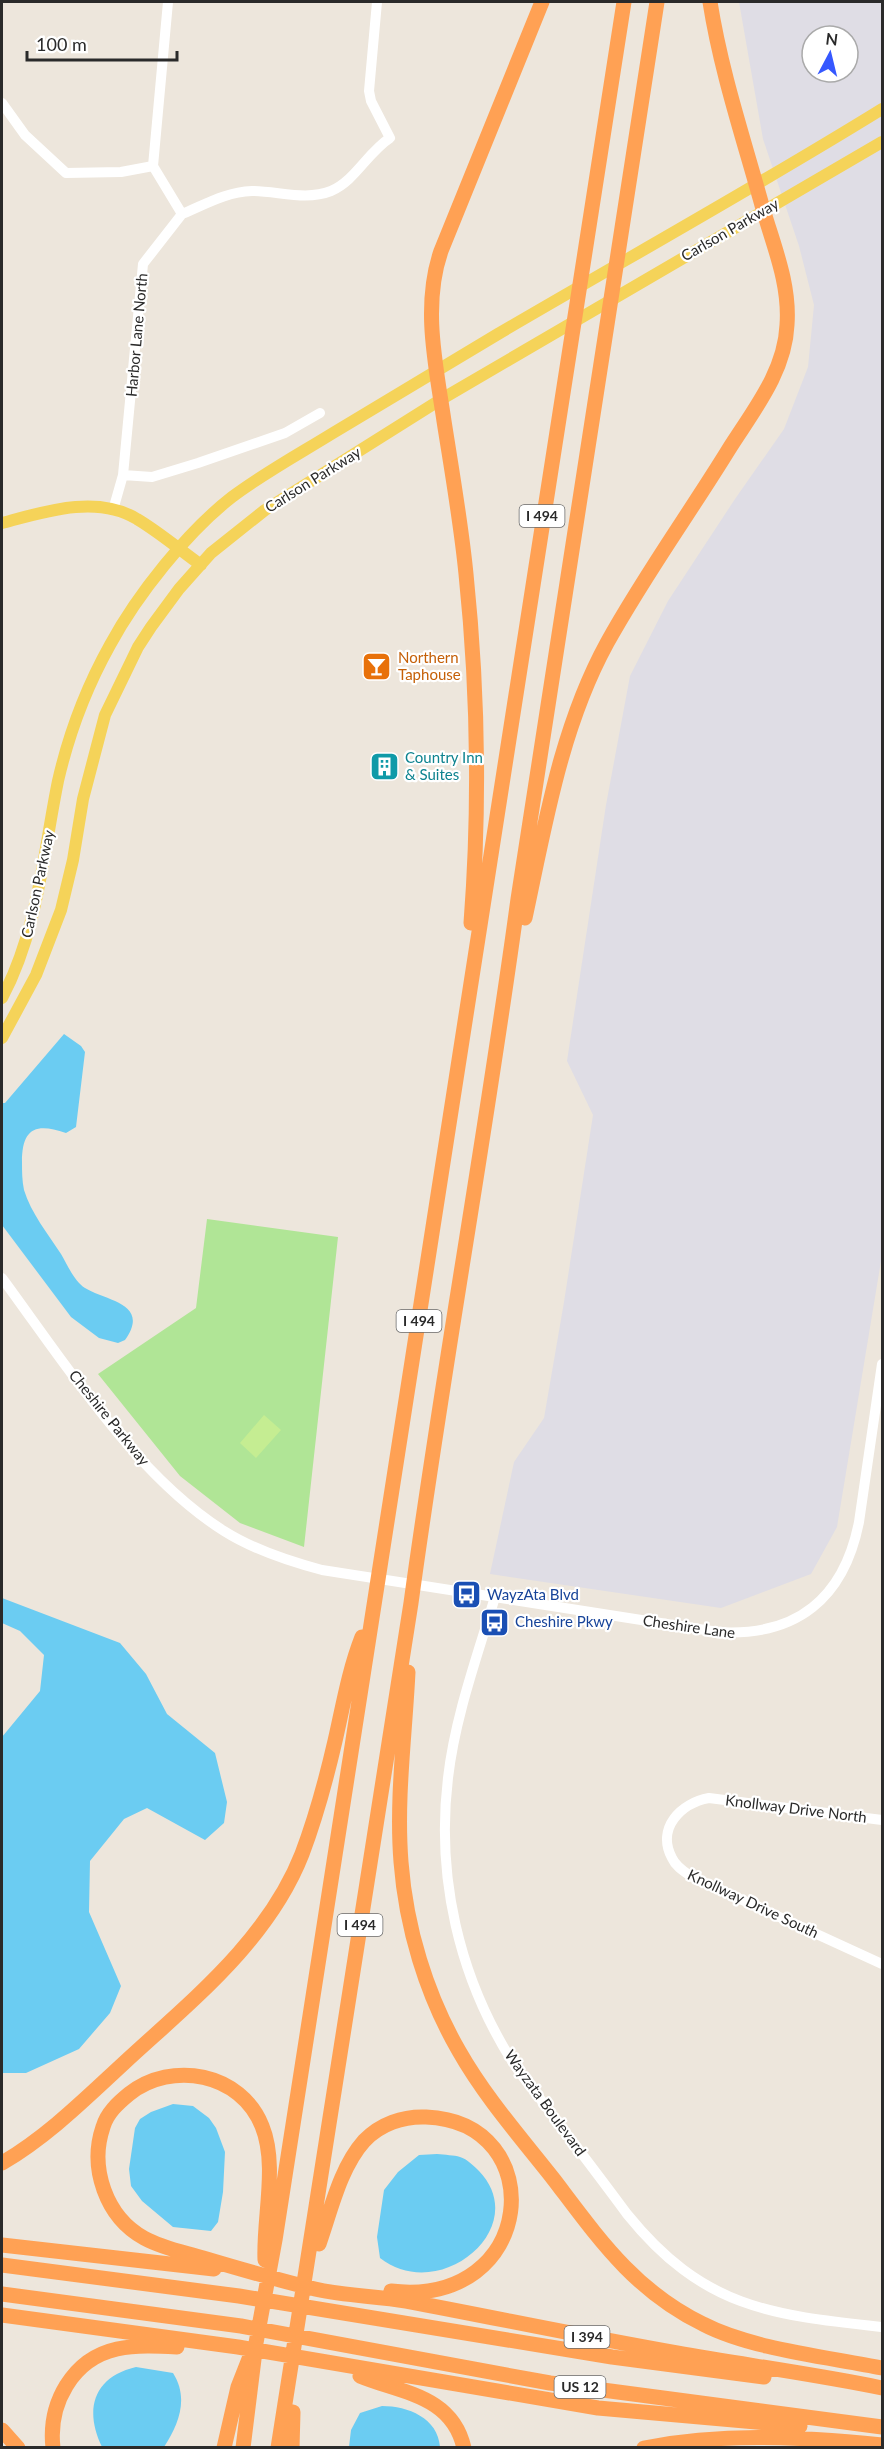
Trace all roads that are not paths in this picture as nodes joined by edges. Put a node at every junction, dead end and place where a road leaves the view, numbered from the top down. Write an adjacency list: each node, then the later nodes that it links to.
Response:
1 (168, 2): 10 (street)
2 (377, 2): 13 (street)
3 (542, 2): 14 (highway)
4 (624, 2): 23 (highway, I 494)
5 (657, 2): 24 (highway, I 494)
6 (710, 2): 11 (highway)
7 (2, 103): 10 (street)
8 (882, 110): 11 (main road, Carlson Parkway)
9 (882, 142): 12 (main road, Carlson Parkway)
10 (153, 166): 13 (street)
11 (758, 184): 12 (highway); 14 (main road, Carlson Parkway)
12 (764, 211): 15 (main road, Carlson Parkway); 24 (highway)
13 (182, 214): 17 (street, Harbor Lane North)
14 (436, 370): 15 (highway); 20 (main road, Carlson Parkway)
15 (440, 400): 21 (main road, Carlson Parkway); 23 (highway)
16 (320, 413): 17 (street)
17 (123, 475): 18 (street, Harbor Lane North)
18 (113, 510): 19 (main road); 20 (main road)
19 (2, 523)
20 (180, 550): 21 (main road); 22 (main road, Carlson Parkway)
21 (201, 565): 25 (main road, Carlson Parkway)
22 (2, 998)
23 (462, 1030): 31 (highway, I 494)
24 (501, 1030): 30 (highway, I 494)
25 (2, 1038)
26 (2, 1278): 28 (street, Cheshire Parkway)
27 (882, 1364): 29 (street, Cheshire Lane)
28 (446, 1589): 29 (street, Cheshire Lane)
29 (495, 1597): 44 (street, Wayzata Boulevard)
30 (411, 1604): 38 (highway, I 494); 47 (highway)
31 (372, 1611): 35 (highway); 36 (highway, I 494)
32 (709, 1798): 33 (street, Knollway Drive North); 34 (street, Knollway Drive South)
33 (882, 1820)
34 (882, 1964)
35 (2, 2163)
36 (269, 2239): 40 (highway); 40 (highway)
37 (2, 2245): 40 (highway)
38 (315, 2247): 41 (highway); 41 (highway)
39 (2, 2265): 50 (highway, US 12)
40 (261, 2278): 41 (highway, I 394); 48 (highway)
41 (298, 2284): 49 (highway, I 394); 51 (highway)
42 (2, 2294): 52 (highway, US 12)
43 (2, 2315): 45 (highway)
44 (882, 2327)
45 (238, 2347): 46 (highway); 57 (highway)
46 (336, 2364): 54 (highway); 62 (highway)
47 (882, 2368)
48 (245, 2388): 58 (highway); 59 (highway)
49 (882, 2388)
50 (882, 2393)
51 (290, 2395): 60 (highway); 61 (highway)
52 (882, 2427)
53 (2, 2430): 56 (highway)
54 (882, 2432)
55 (882, 2445): 63 (highway)
56 (18, 2448)
57 (53, 2448)
58 (224, 2448)
59 (243, 2448)
60 (278, 2448)
61 (292, 2448)
62 (464, 2448)
63 (644, 2448)

